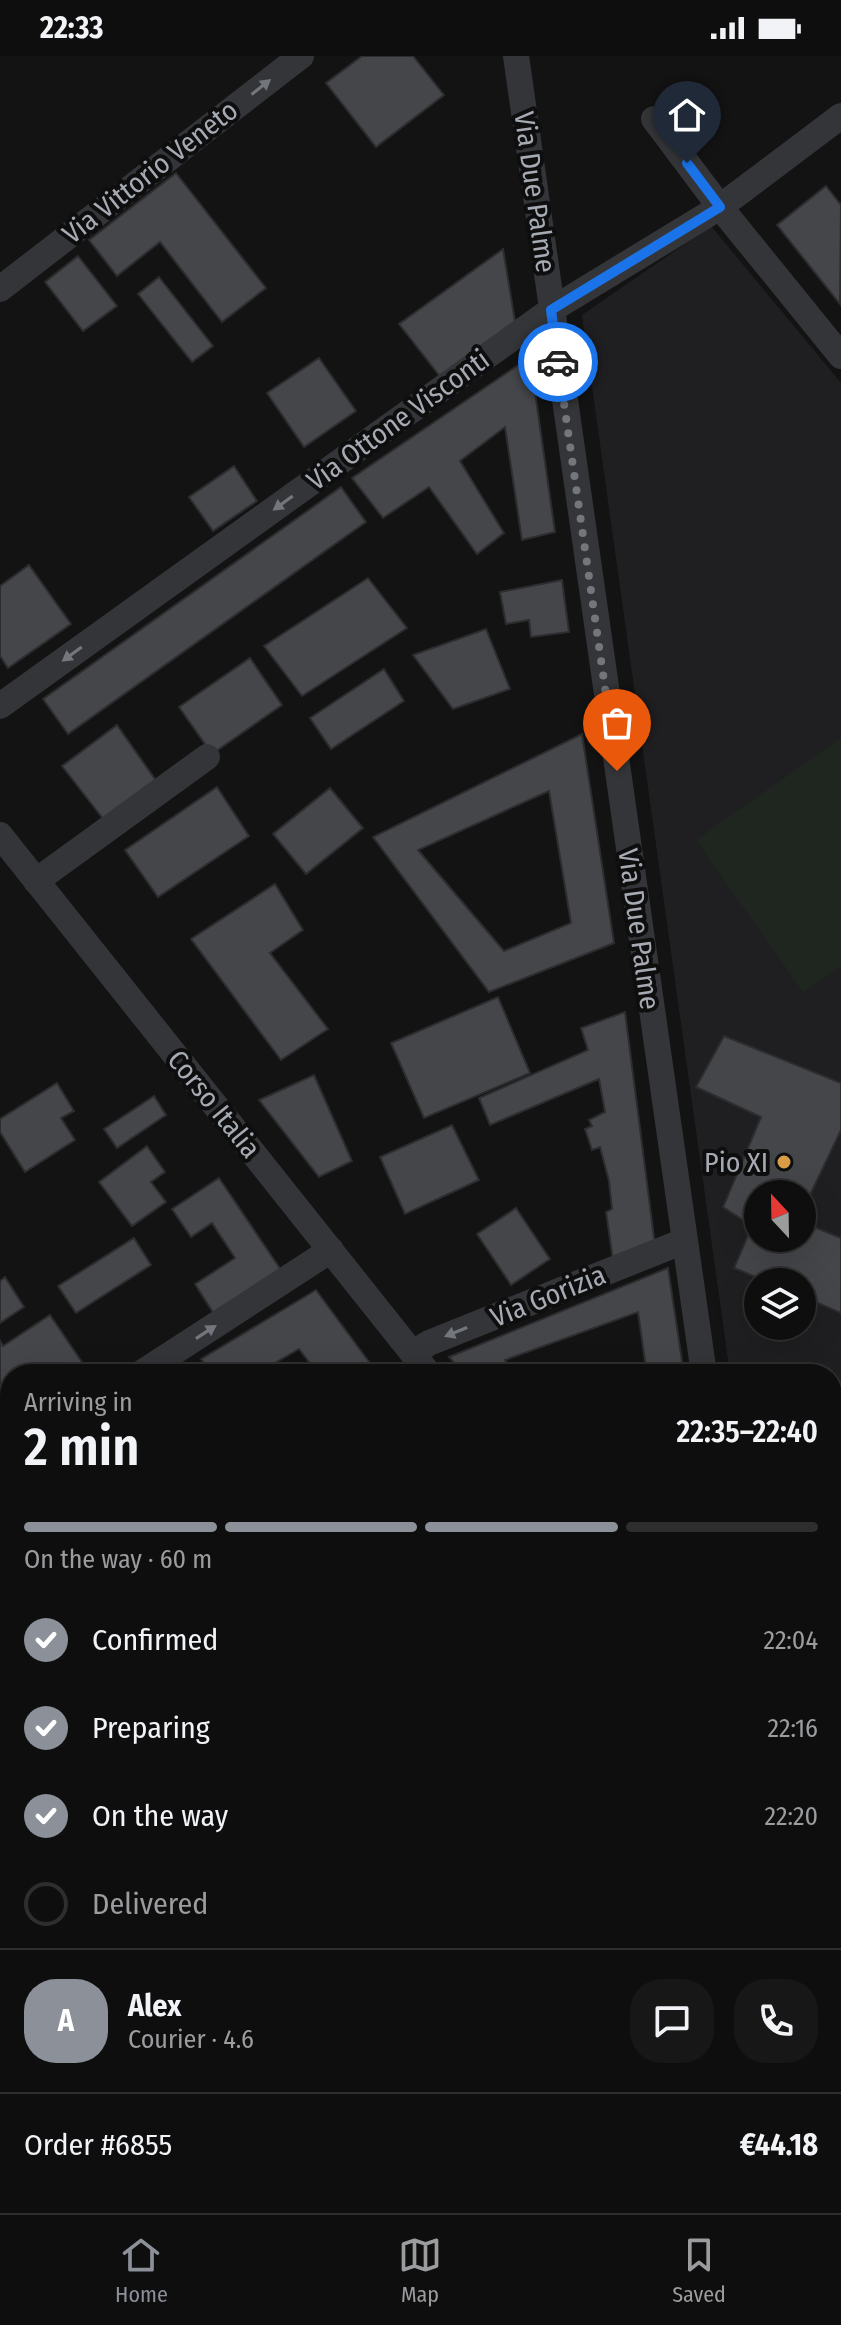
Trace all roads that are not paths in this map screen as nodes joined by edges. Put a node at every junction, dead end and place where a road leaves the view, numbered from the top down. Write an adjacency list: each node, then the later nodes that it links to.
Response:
1 (301, 56): 6 (street, Via Vittorio Veneto, one-way to 1)
2 (516, 56): 7 (street, Via Due Palme)
3 (841, 116): 5 (street, Via Ottone Visconti)
4 (654, 119): 5 (street)
5 (720, 207): 7 (street, Via Ottone Visconti); 8 (street)
6 (0, 289)
7 (551, 310): 9 (street, Via Ottone Visconti, one-way to 9); 13 (street, Via Due Palme)
8 (841, 356)
9 (0, 706)
10 (207, 757): 12 (street)
11 (0, 835): 12 (street, Corso Italia)
12 (36, 881): 14 (street, Corso Italia)
13 (684, 1241): 16 (street, Via Gorizia, one-way to 16); 17 (street, Via Due Palme)
14 (331, 1250): 15 (street, one-way to 14); 16 (street, Corso Italia)
15 (155, 1364)
16 (421, 1364)
17 (702, 1364)

